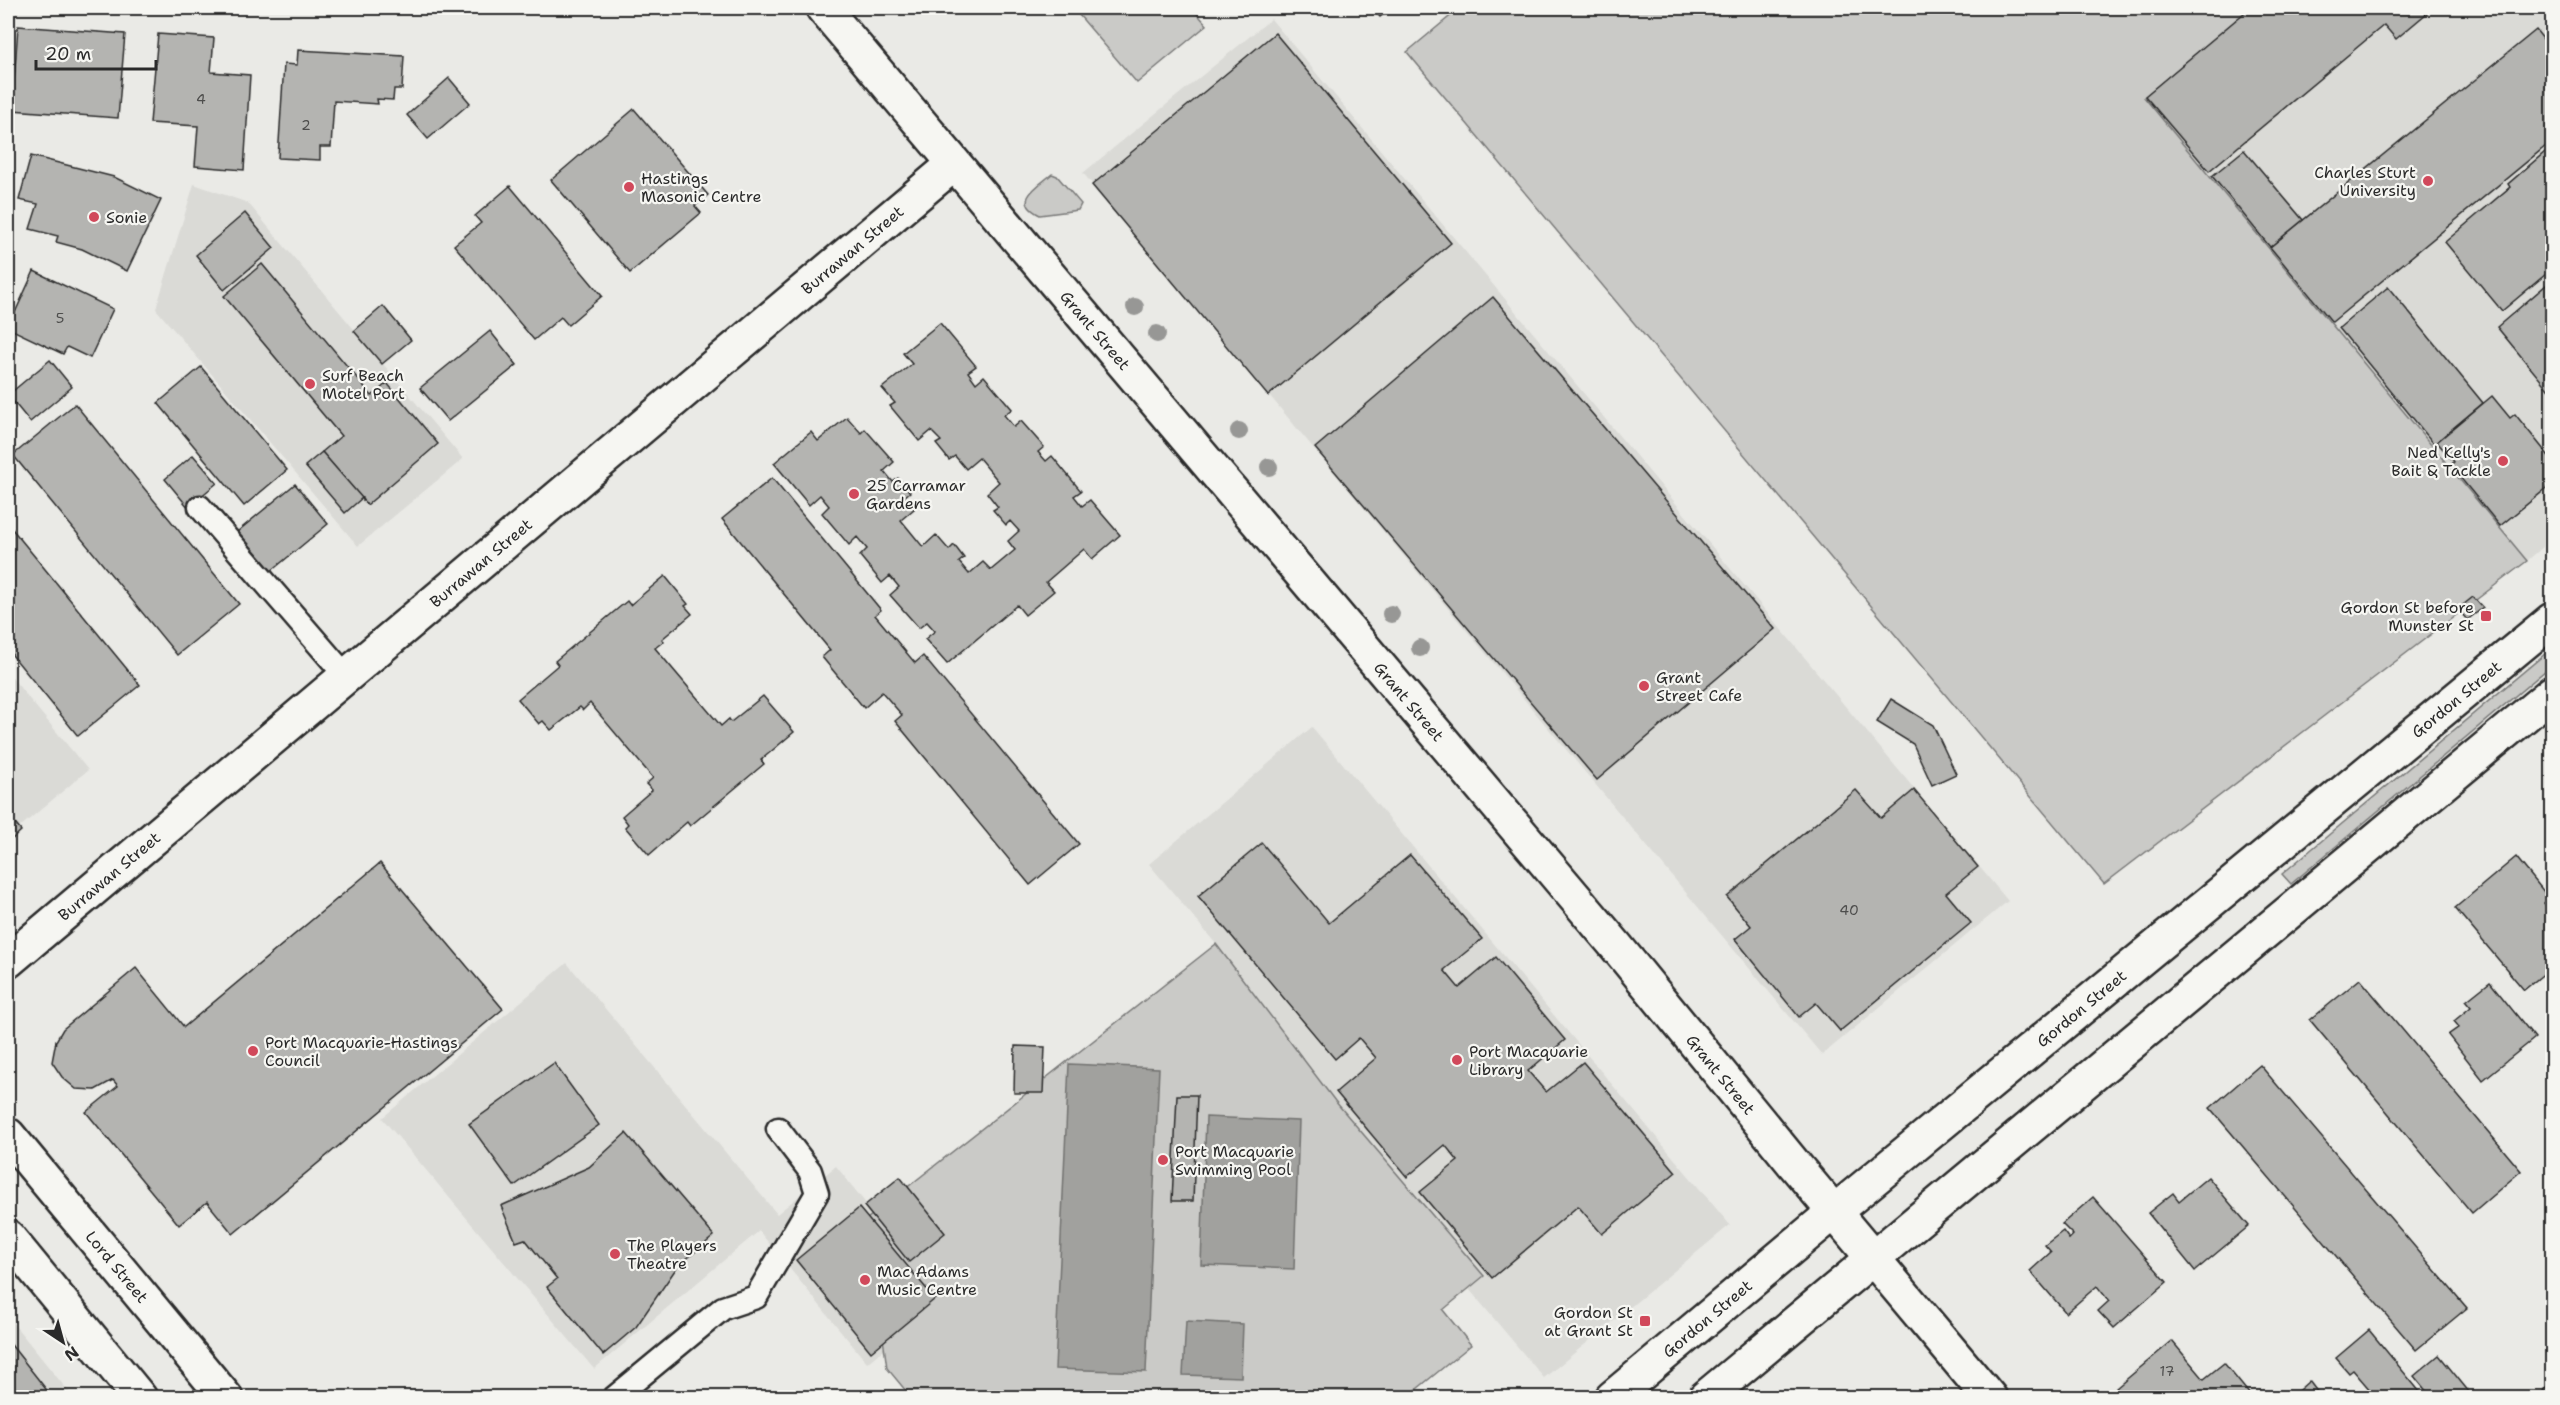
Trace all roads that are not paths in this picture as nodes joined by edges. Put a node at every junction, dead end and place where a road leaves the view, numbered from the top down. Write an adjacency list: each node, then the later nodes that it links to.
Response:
1 (823, 8): 2 (street, Grant Street)
2 (954, 164): 5 (street, Burrawan Street); 10 (street, Grant Street)
3 (200, 507): 5 (lane)
4 (2553, 620): 10 (street, Gordon Street)
5 (346, 676): 7 (street, Burrawan Street)
6 (2553, 693): 12 (street)
7 (8, 961)
8 (778, 1129): 15 (lane)
9 (8, 1135): 14 (street, Lord Street)
10 (1834, 1212): 12 (street, Grant Street); 16 (street, Gordon Street)
11 (8, 1237): 13 (street)
12 (1874, 1259): 17 (street); 18 (street, Grant Street)
13 (140, 1398)
14 (226, 1398)
15 (614, 1398)
16 (1612, 1398)
17 (1706, 1398)
18 (1990, 1398)

